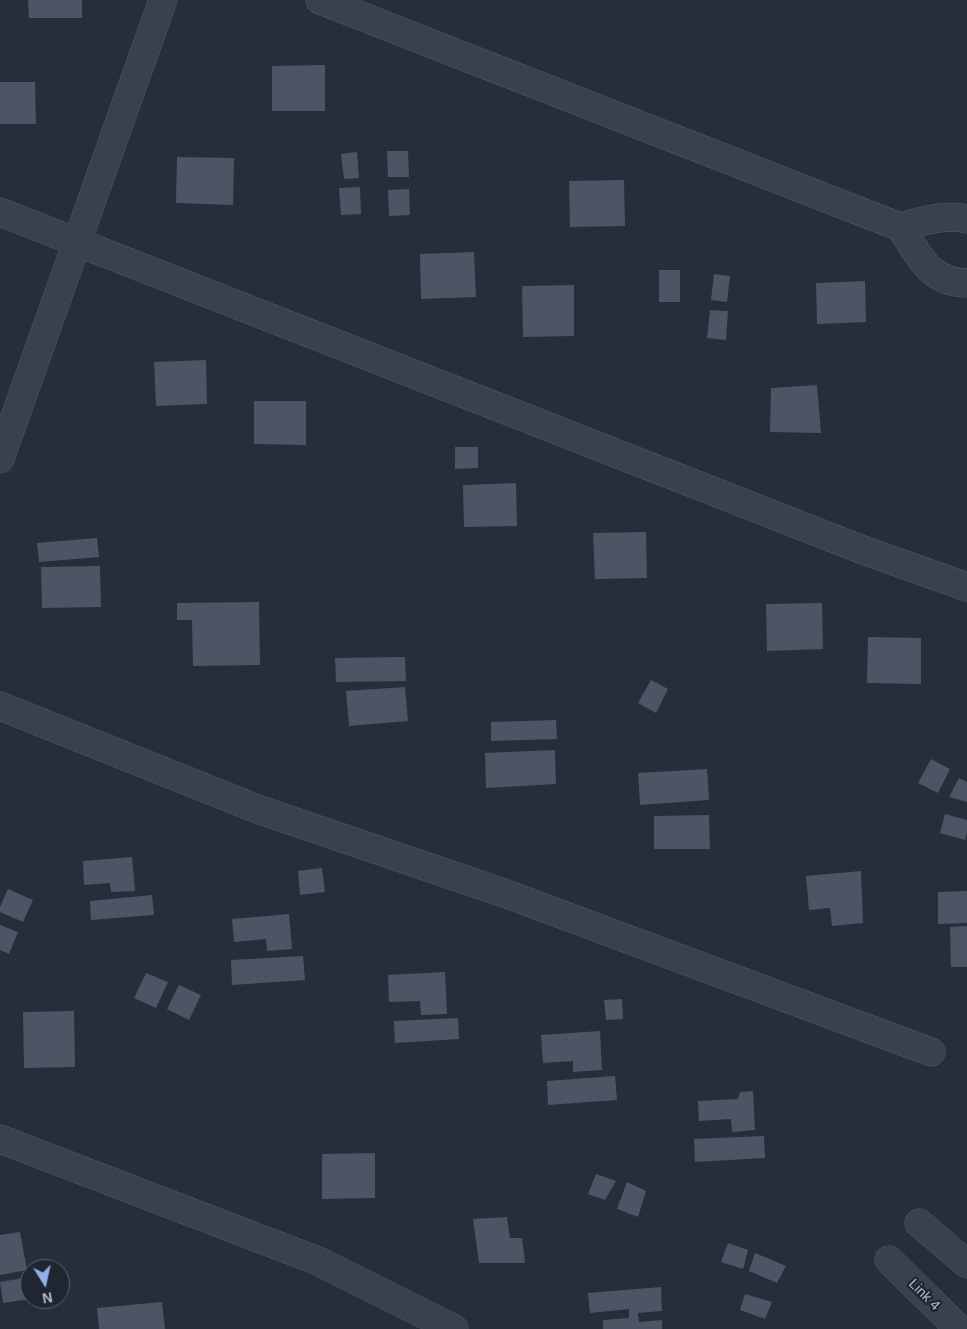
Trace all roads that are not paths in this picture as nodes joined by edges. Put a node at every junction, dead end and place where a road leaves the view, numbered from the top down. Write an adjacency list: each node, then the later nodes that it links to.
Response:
1 (164, 0): 6 (street)
2 (320, 0): 5 (street)
3 (0, 212): 6 (street)
4 (967, 219): 5 (street)
5 (900, 227): 7 (street)
6 (76, 241): 8 (street); 9 (street)
7 (967, 283)
8 (0, 458)
9 (967, 587)
10 (0, 706): 11 (street)
11 (931, 1052)
12 (0, 1139): 16 (street)
13 (919, 1223): 15 (street)
14 (889, 1260): 17 (street, Link 4)
15 (967, 1264)
16 (454, 1329)
17 (959, 1329)

